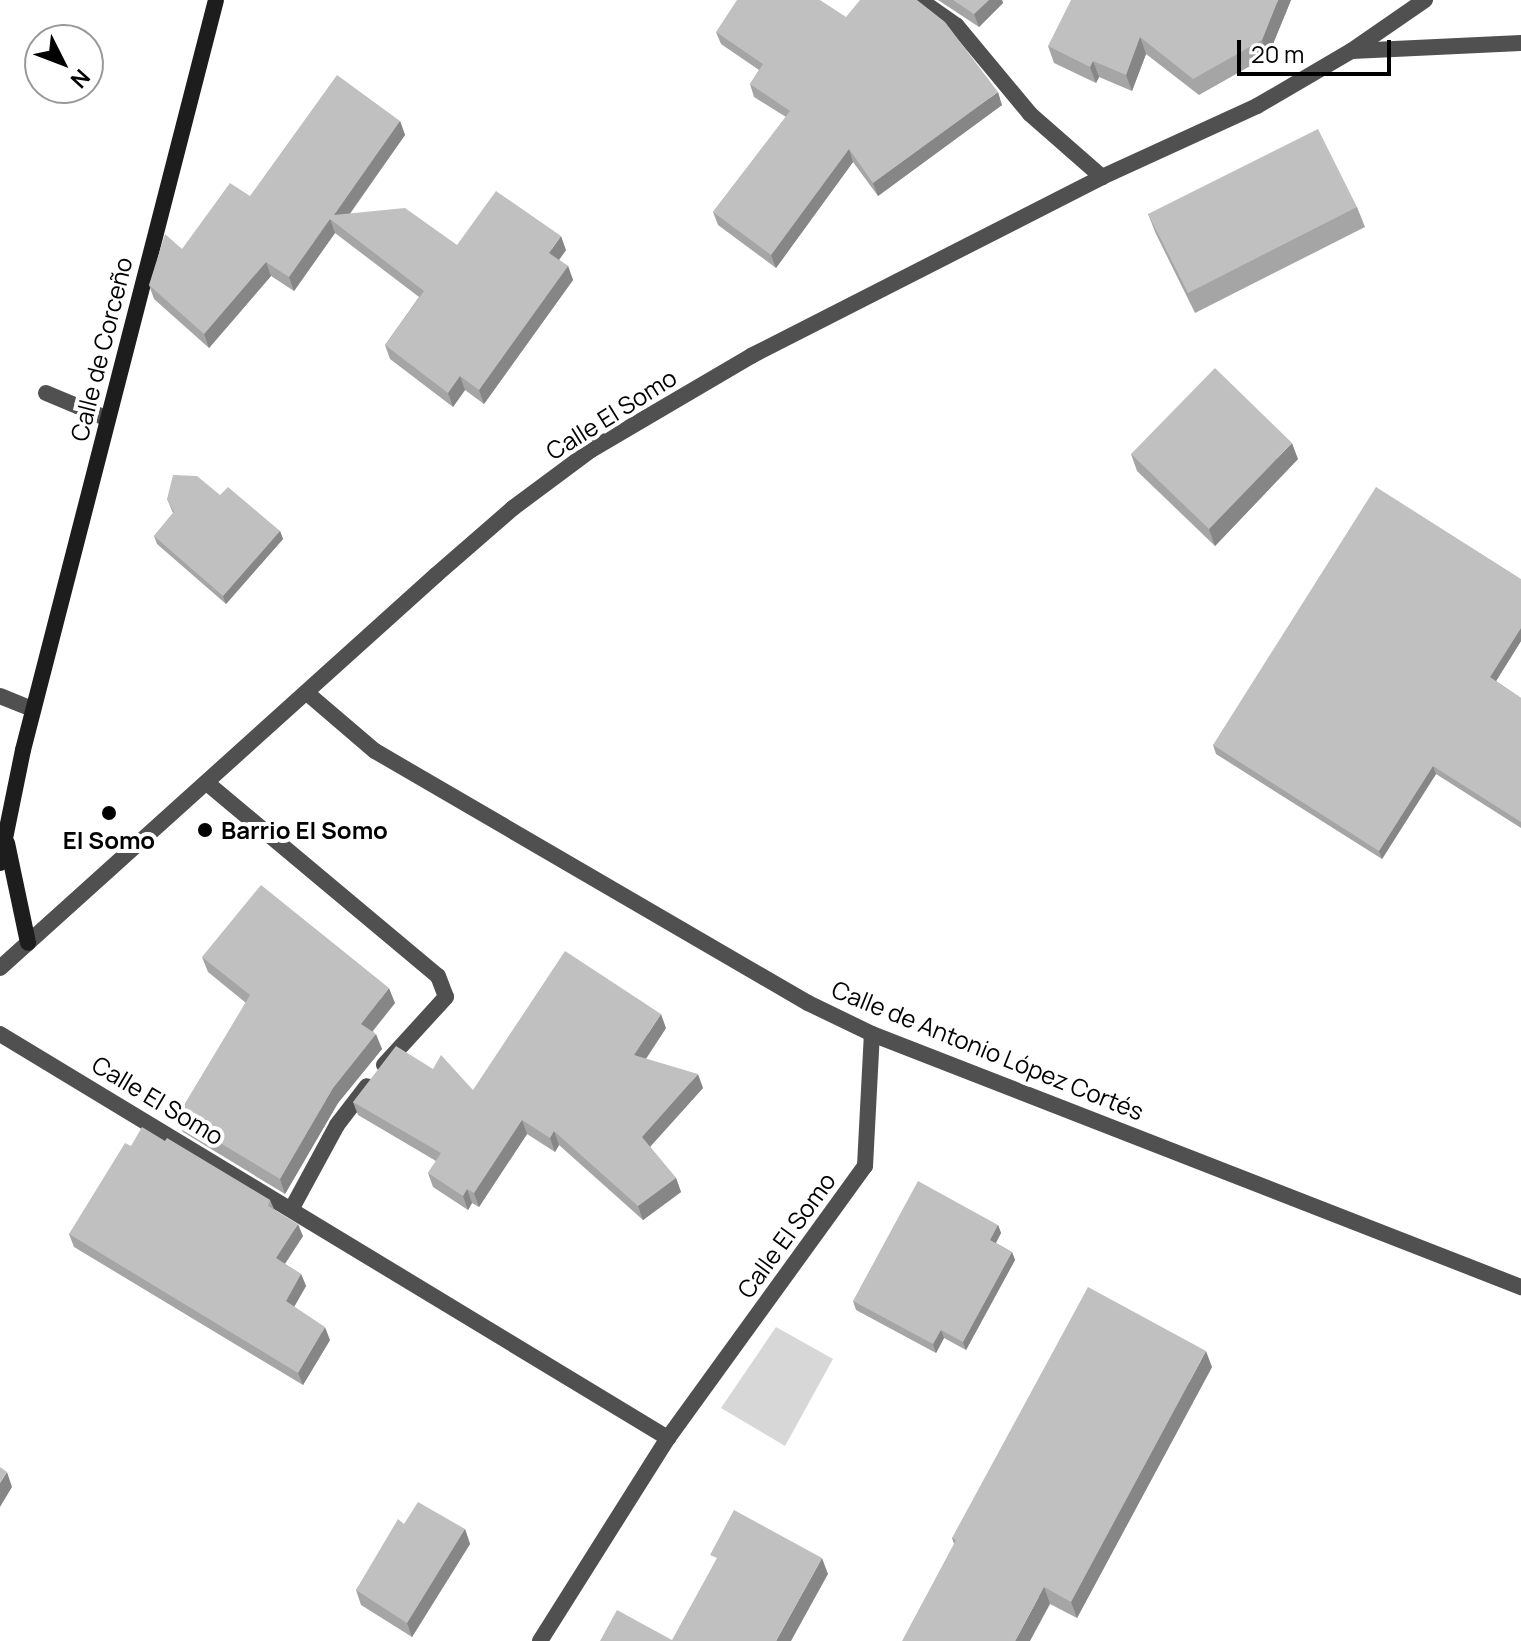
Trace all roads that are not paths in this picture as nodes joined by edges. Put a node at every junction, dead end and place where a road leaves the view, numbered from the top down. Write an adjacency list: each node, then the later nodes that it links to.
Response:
1 (216, 0): 8 (main road, Calle de Corceño)
2 (920, 0): 6 (street)
3 (1425, 0): 5 (street, Calle El Somo)
4 (1521, 43): 5 (street)
5 (1351, 51): 6 (street, Calle El Somo)
6 (1102, 177): 9 (street, Calle El Somo)
7 (46, 393): 8 (street)
8 (108, 419): 11 (main road, Calle de Corceño)
9 (307, 693): 12 (street, Calle El Somo); 18 (street, Calle de Antonio López Cortés)
10 (0, 696): 11 (street)
11 (33, 709): 13 (main road, Calle de Corceño)
12 (207, 783): 15 (street, Calle El Somo); 19 (street)
13 (6, 841): 14 (main road, Calle de Corceño); 15 (main road, Calle de Corceño)
14 (0, 863)
15 (28, 943): 16 (street, Calle El Somo)
16 (0, 968)
17 (0, 1034): 19 (street, Calle El Somo)
18 (872, 1034): 20 (street, Calle de Antonio López Cortés); 21 (street, Calle El Somo)
19 (292, 1208): 21 (street, Calle El Somo)
20 (1521, 1287)
21 (668, 1438): 22 (street, Calle El Somo)
22 (540, 1641)

